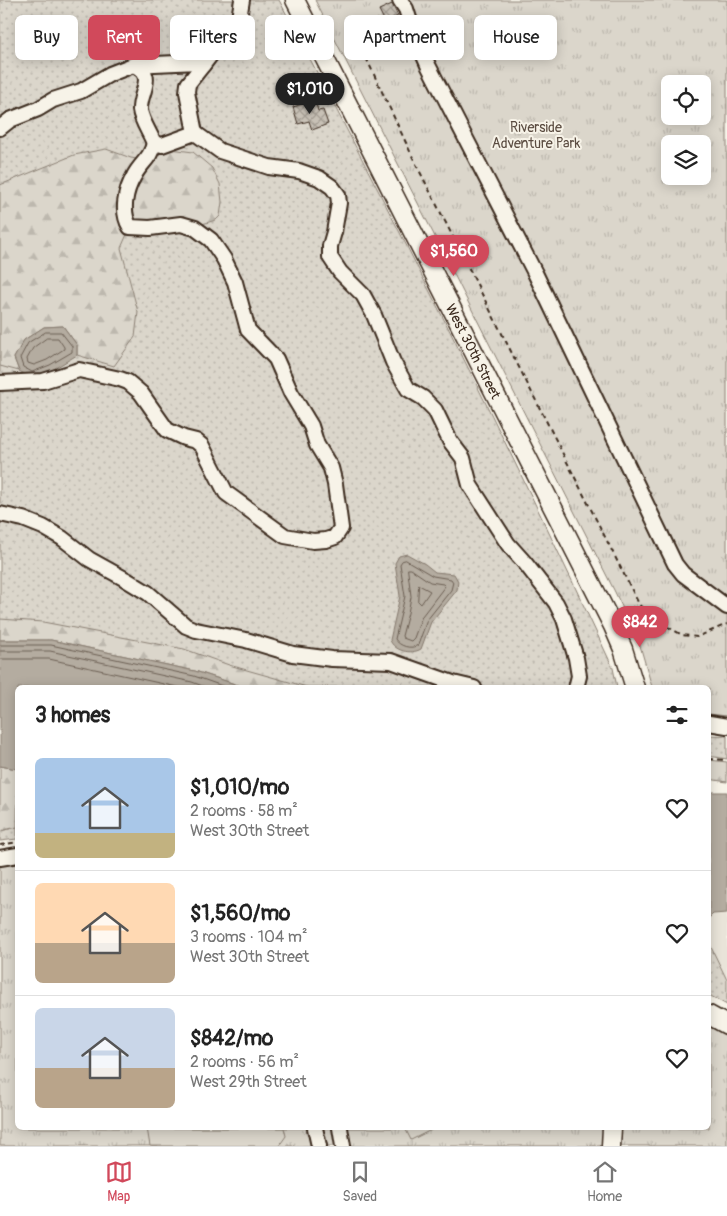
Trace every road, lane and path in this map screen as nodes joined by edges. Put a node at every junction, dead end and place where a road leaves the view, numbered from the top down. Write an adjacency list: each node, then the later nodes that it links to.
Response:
1 (242, 0): 5 (street)
2 (295, 0): 16 (main road, West 30th Street)
3 (400, 0): 12 (street)
4 (367, 60): 13 (path)
5 (203, 65): 6 (street); 8 (street)
6 (140, 66): 7 (street); 9 (street)
7 (0, 128)
8 (195, 133): 9 (street); 15 (street)
9 (156, 147): 10 (street)
10 (0, 383)
11 (0, 514): 14 (street)
12 (727, 607)
13 (727, 624)
14 (461, 685)
15 (577, 685)
16 (634, 685)
17 (711, 723): 18 (street)
18 (727, 726)
19 (711, 758): 20 (path)
20 (727, 760)
21 (15, 842): 22 (path)
22 (0, 845)
23 (15, 856): 24 (street)
24 (0, 858)
25 (711, 1016): 26 (main road)
26 (727, 1025)
27 (315, 1130): 30 (street)
28 (340, 1130): 31 (street)
29 (612, 1130): 32 (main road)
30 (319, 1146)
31 (343, 1146)
32 (610, 1146)

